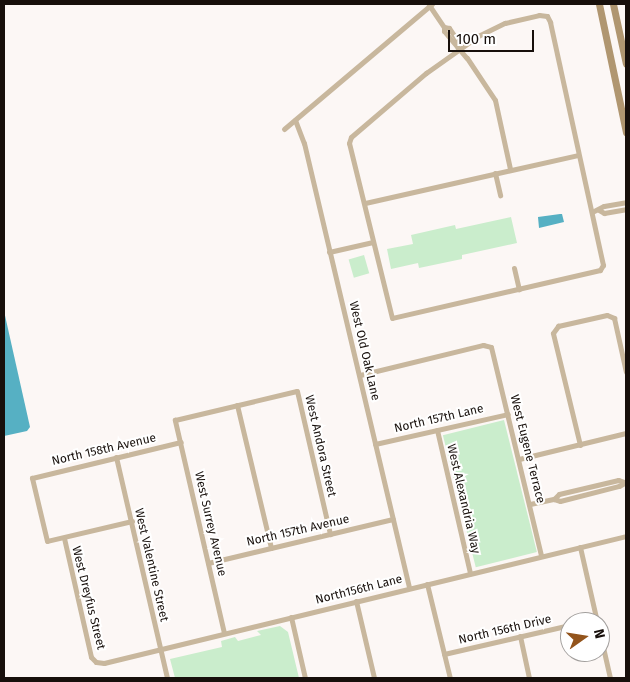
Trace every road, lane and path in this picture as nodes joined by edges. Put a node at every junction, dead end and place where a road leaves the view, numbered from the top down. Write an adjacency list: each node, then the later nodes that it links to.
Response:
1 (599, 4): 8 (main road)
2 (613, 4): 5 (main road)
3 (431, 5): 4 (street); 6 (street)
4 (459, 48): 9 (street); 10 (street); 14 (street)
5 (626, 64)
6 (295, 120): 7 (street); 19 (street, West Old Oak Lane)
7 (284, 129)
8 (626, 132)
9 (578, 155): 10 (street); 17 (street)
10 (510, 169): 11 (street)
11 (495, 173): 12 (street); 14 (street)
12 (500, 195)
13 (626, 202): 16 (street)
14 (365, 203): 18 (street)
15 (626, 209): 16 (street)
16 (599, 210): 17 (street)
17 (592, 212): 21 (street)
18 (373, 242): 19 (street); 21 (street)
19 (330, 252): 23 (street, West Old Oak Lane)
20 (514, 268): 21 (street)
21 (518, 289)
22 (626, 372): 30 (street)
23 (360, 375): 25 (street, West Eugene Terrace); 29 (street, West Old Oak Lane)
24 (237, 405): 28 (street, West Surrey Avenue); 37 (street, West Andora Street); 41 (street)
25 (508, 414): 26 (street, North 157th Lane); 32 (street, West Eugene Terrace)
26 (437, 430): 29 (street, North 157th Lane); 44 (street, West Alexandria Way)
27 (626, 433): 30 (street)
28 (180, 442): 31 (street, North 158th Avenue); 43 (street, West Surrey Avenue)
29 (375, 444): 35 (street, West Old Oak Lane)
30 (580, 445): 32 (street)
31 (116, 457): 36 (street, West Valentine Street); 39 (street, North 158th Avenue)
32 (520, 459): 34 (street, West Eugene Terrace)
33 (625, 482): 34 (street)
34 (530, 504): 42 (street, West Eugene Terrace)
35 (393, 518): 37 (street, North 157th Avenue); 46 (street, West Old Oak Lane)
36 (132, 521): 39 (street); 53 (street, West Valentine Street)
37 (330, 534): 41 (street, North 157th Avenue)
38 (626, 536): 40 (street, North156th Lane)
39 (64, 538): 55 (street, West Dreyfus Street)
40 (580, 547): 42 (street, North156th Lane); 48 (street)
41 (272, 548): 43 (street, North 157th Avenue)
42 (541, 556): 44 (street, North156th Lane)
43 (208, 563): 51 (street, West Surrey Avenue)
44 (470, 573): 45 (street, North156th Lane)
45 (427, 584): 46 (street, North156th Lane); 54 (street)
46 (409, 588): 47 (street, North156th Lane)
47 (356, 601): 49 (street, North156th Lane); 59 (street)
48 (595, 612)
49 (291, 617): 51 (street, North156th Lane); 58 (street)
50 (560, 627): 52 (street, North 156th Drive)
51 (224, 634): 53 (street, North156th Lane)
52 (520, 636): 54 (street, North 156th Drive); 61 (street)
53 (160, 649): 55 (street, North156th Lane); 57 (street, West Valentine Street)
54 (444, 654): 60 (street)
55 (96, 662)
56 (606, 662): 62 (street)
57 (167, 678)
58 (305, 678)
59 (374, 678)
60 (450, 678)
61 (529, 678)
62 (610, 678)

